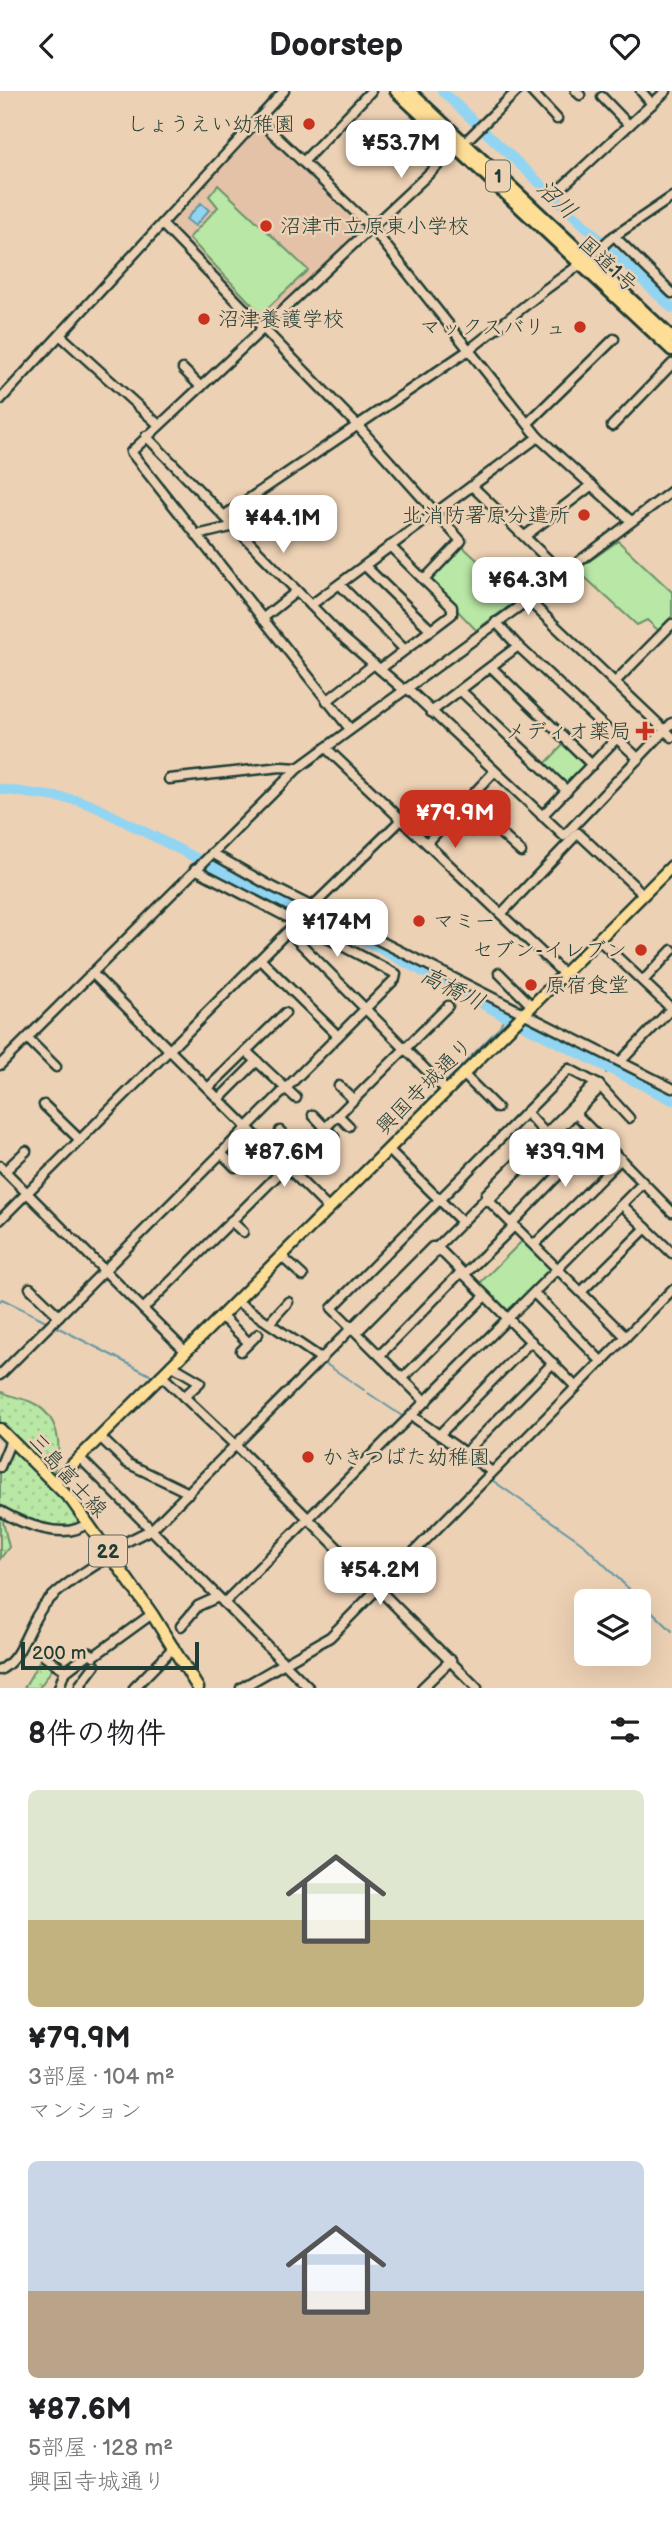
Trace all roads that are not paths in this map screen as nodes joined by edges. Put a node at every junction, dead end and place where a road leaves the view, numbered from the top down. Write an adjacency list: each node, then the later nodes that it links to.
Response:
1 (284, 91): 12 (street)
2 (371, 91): 16 (street)
3 (396, 91): 22 (highway, 国道1号 / 1)
4 (410, 91): 22 (highway, 国道1号 / 1)
5 (517, 91): 14 (street)
6 (531, 91): 11 (street)
7 (641, 91): 10 (street)
8 (666, 91): 10 (street)
9 (602, 97): 13 (street)
10 (652, 104): 13 (street)
11 (557, 118)
12 (258, 119): 16 (street); 19 (street)
13 (629, 125): 17 (street)
14 (471, 135)
15 (450, 154): 20 (street)
16 (303, 162): 20 (street)
17 (559, 190)
18 (672, 197): 21 (street)
19 (162, 224): 24 (street); 25 (street)
20 (372, 228): 24 (street); 28 (street)
21 (612, 237): 22 (street); 23 (street)
22 (584, 262): 26 (highway, 国道1号 / 1); 28 (street); 29 (highway, 国道1号 / 1)
23 (672, 293)
24 (264, 329): 32 (street); 36 (street)
25 (61, 336): 33 (street); 35 (street)
26 (672, 338)
27 (614, 339): 34 (street)
28 (469, 350): 34 (street); 36 (street)
29 (672, 350)
30 (672, 364): 37 (street)
31 (183, 369): 32 (street)
32 (201, 387): 35 (street)
33 (0, 400)
34 (528, 423): 39 (street)
35 (159, 425): 38 (street)
36 (358, 425): 43 (street); 44 (street)
37 (612, 426)
38 (146, 436): 44 (street); 47 (street)
39 (538, 437): 40 (street); 41 (street)
40 (592, 485): 45 (street); 48 (street)
41 (472, 486): 43 (street); 48 (street)
42 (672, 491): 45 (street)
43 (436, 512): 49 (street); 52 (street)
44 (225, 515): 46 (street)
45 (631, 521): 51 (street)
46 (235, 526): 47 (street); 54 (street)
47 (197, 535): 57 (street)
48 (525, 536): 51 (street)
49 (390, 546): 50 (street); 52 (street)
50 (365, 566): 53 (street); 60 (street)
51 (562, 573): 55 (street)
52 (424, 580): 60 (street)
53 (340, 585): 56 (street); 62 (street)
54 (297, 591): 56 (street); 57 (street)
55 (528, 600): 58 (street); 65 (street)
56 (312, 605): 63 (street)
57 (262, 619): 68 (street)
58 (496, 622): 61 (street); 66 (street)
59 (672, 624): 65 (street)
60 (430, 629): 62 (street)
61 (518, 646): 64 (street); 73 (street)
62 (404, 649): 63 (street)
63 (377, 666): 66 (street); 68 (street)
64 (491, 667): 67 (street); 76 (street)
65 (615, 683): 72 (street)
66 (405, 689): 69 (street); 71 (street)
67 (461, 691): 69 (street); 80 (street)
68 (327, 701): 71 (street)
69 (431, 712): 78 (street)
70 (672, 723): 72 (street)
71 (350, 729): 74 (street)
72 (668, 734): 75 (street)
73 (617, 738): 75 (street); 76 (street)
74 (326, 748): 77 (street); 84 (street)
75 (639, 759): 83 (street)
76 (592, 765): 80 (street)
77 (298, 768): 79 (street); 88 (street)
78 (494, 772): 81 (street); 83 (street)
79 (169, 779)
80 (567, 791): 83 (street)
81 (471, 797): 82 (street); 87 (street)
82 (455, 814): 85 (street); 86 (street)
83 (542, 816)
84 (401, 820): 86 (street); 92 (street)
85 (473, 831)
86 (427, 843): 93 (street)
87 (520, 852)
88 (211, 854): 90 (street); 92 (street)
89 (672, 866): 91 (main road, 興国寺城通り)
90 (195, 869): 94 (street); 99 (street)
91 (643, 894): 93 (street); 96 (main road, 興国寺城通り)
92 (313, 906): 106 (street)
93 (501, 914): 101 (street)
94 (296, 923): 95 (street); 104 (street)
95 (288, 931): 98 (street); 104 (street)
96 (598, 939): 101 (main road, 興国寺城通り); 102 (street)
97 (672, 950): 102 (street)
98 (261, 960): 108 (street); 111 (street)
99 (92, 972): 109 (street); 111 (street)
100 (499, 973): 106 (street)
101 (564, 974): 106 (main road, 興国寺城通り)
102 (643, 981): 105 (street)
103 (448, 1006): 110 (street)
104 (365, 1008): 108 (street); 110 (street)
105 (672, 1008): 114 (street)
106 (526, 1012): 114 (street); 117 (main road, 興国寺城通り)
107 (285, 1013): 112 (street)
108 (338, 1035): 121 (street)
109 (27, 1038): 115 (street); 116 (street)
110 (405, 1048): 122 (street); 126 (street)
111 (170, 1050): 120 (street); 141 (street)
112 (246, 1051): 113 (street); 120 (street)
113 (257, 1061): 121 (street); 125 (street)
114 (621, 1061): 123 (street)
115 (0, 1065)
116 (56, 1067)
117 (463, 1074): 122 (main road, 興国寺城通り); 128 (street)
118 (599, 1085): 129 (street); 130 (street); 133 (street)
119 (340, 1086): 126 (street)
120 (208, 1088): 125 (street)
121 (286, 1088): 124 (street); 135 (street)
122 (444, 1088): 144 (main road, 興国寺城通り)
123 (672, 1088)
124 (296, 1098)
125 (219, 1099): 135 (street)
126 (353, 1100): 132 (street)
127 (44, 1105): 141 (street)
128 (497, 1108)
129 (573, 1111): 138 (street); 139 (street); 155 (street)
130 (526, 1112): 138 (street); 154 (street)
131 (313, 1115): 136 (street)
132 (338, 1115): 134 (street); 136 (street)
133 (629, 1118)
134 (349, 1126)
135 (246, 1127): 142 (street); 148 (street)
136 (325, 1128): 140 (street); 143 (street)
137 (280, 1131): 147 (street)
138 (545, 1133): 155 (street)
139 (597, 1135): 149 (street); 162 (street)
140 (334, 1137)
141 (80, 1140): 153 (street)
142 (261, 1141): 148 (street); 150 (street)
143 (312, 1141): 146 (street); 147 (street)
144 (388, 1149): 154 (street); 157 (main road, 興国寺城通り)
145 (26, 1151): 151 (street)
146 (322, 1151)
147 (300, 1152): 150 (street)
148 (221, 1153): 170 (street)
149 (621, 1159): 152 (street); 165 (street)
150 (287, 1166): 157 (street); 160 (street)
151 (3, 1169): 153 (street)
152 (643, 1183): 156 (street); 158 (street)
153 (27, 1193): 159 (street); 170 (street)
154 (439, 1198): 161 (street); 185 (street)
155 (487, 1200): 161 (street); 162 (street)
156 (622, 1205): 163 (street); 169 (street)
157 (329, 1209): 168 (main road, 興国寺城通り)
158 (672, 1212)
159 (0, 1220)
160 (231, 1221): 164 (street); 180 (street)
161 (462, 1222): 166 (street)
162 (512, 1225): 165 (street); 171 (street)
163 (646, 1228): 167 (street); 175 (street)
164 (243, 1232)
165 (534, 1245): 169 (street)
166 (437, 1247): 171 (street); 185 (street)
167 (672, 1253)
168 (281, 1257): 172 (street); 178 (main road, 興国寺城通り)
169 (557, 1269): 175 (street); 176 (street)
170 (104, 1270): 180 (street); 183 (street)
171 (463, 1273): 177 (street); 192 (street)
172 (303, 1276)
173 (30, 1288): 183 (street)
174 (672, 1290): 187 (street)
175 (581, 1292): 187 (street)
176 (534, 1293): 182 (street); 194 (street)
177 (485, 1296): 182 (street); 199 (street)
178 (236, 1301): 181 (main road, 興国寺城通り); 184 (street)
179 (288, 1302): 184 (street)
180 (143, 1309): 191 (street)
181 (221, 1316): 189 (street); 191 (main road, 興国寺城通り)
182 (508, 1319): 188 (street); 202 (street)
183 (54, 1321): 197 (street)
184 (269, 1323): 193 (street)
185 (355, 1329): 192 (street); 193 (street)
186 (258, 1334): 189 (street)
187 (626, 1337): 194 (street)
188 (531, 1341): 195 (street); 205 (street)
189 (249, 1343): 190 (street)
190 (241, 1351)
191 (185, 1352): 196 (main road, 興国寺城通り)
192 (380, 1355): 199 (street)
193 (321, 1359): 208 (street)
194 (602, 1362): 200 (street)
195 (553, 1363): 200 (street); 209 (street)
196 (171, 1365): 198 (main road, 興国寺城通り); 201 (street)
197 (0, 1375)
198 (161, 1375): 201 (street); 206 (main road, 興国寺城通り)
199 (403, 1378): 202 (street)
200 (576, 1387): 212 (street)
201 (184, 1397): 208 (street)
202 (426, 1402): 203 (street)
203 (408, 1418): 205 (street); 216 (street)
204 (0, 1429): 207 (main road, 三島富士線 / 22)
205 (439, 1435): 209 (street)
206 (100, 1437): 210 (main road, 興国寺城通り); 214 (street)
207 (11, 1440): 211 (street); 213 (main road, 三島富士線 / 22)
208 (235, 1445): 214 (street); 216 (street)
209 (466, 1452): 212 (street)
210 (79, 1457): 213 (main road, 興国寺城通り); 218 (street)
211 (0, 1467)
212 (491, 1471): 220 (street)
213 (54, 1483): 217 (main road, 三島富士線 / 22)
214 (189, 1493): 218 (street)
215 (0, 1511): 217 (street)
216 (307, 1518): 220 (street); 221 (street)
217 (87, 1523): 219 (main road, 三島富士線 / 22)
218 (152, 1529): 219 (street); 221 (street)
219 (110, 1553): 222 (main road, 三島富士線 / 22); 229 (street)
220 (377, 1590): 226 (street); 227 (street)
221 (221, 1600): 223 (street); 227 (street)
222 (152, 1614): 224 (main road, 三島富士線 / 22); 230 (street)
223 (181, 1626)
224 (174, 1647): 233 (street); 234 (main road, 三島富士線 / 22)
225 (44, 1657): 230 (street)
226 (451, 1660): 237 (street); 238 (street)
227 (285, 1664): 235 (street); 236 (street)
228 (95, 1665): 232 (street)
229 (0, 1671)
230 (65, 1672): 231 (street)
231 (59, 1688)
232 (82, 1688)
233 (134, 1688)
234 (198, 1688)
235 (242, 1688)
236 (309, 1688)
237 (422, 1688)
238 (477, 1688)

